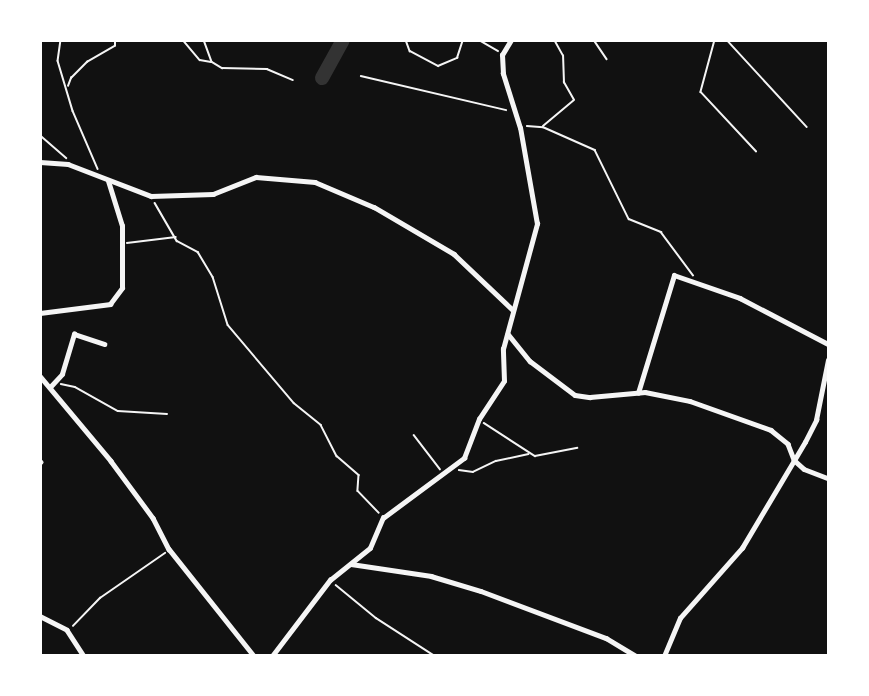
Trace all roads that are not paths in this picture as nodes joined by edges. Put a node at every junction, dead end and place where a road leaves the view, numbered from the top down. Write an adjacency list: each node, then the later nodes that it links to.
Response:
1 (511, 40): 4 (street)
2 (40, 162): 3 (street)
3 (108, 181): 4 (street); 5 (street)
4 (512, 309): 6 (street)
5 (40, 314)
6 (508, 334): 12 (street); 15 (street)
7 (104, 344): 11 (street)
8 (828, 344): 12 (street)
9 (828, 360): 13 (street)
10 (40, 376): 11 (street)
11 (53, 384): 18 (street)
12 (638, 393): 13 (street)
13 (794, 460): 14 (street); 21 (street)
14 (828, 478)
15 (351, 564): 19 (street); 20 (street)
16 (40, 616): 17 (street)
17 (84, 656)
18 (254, 656)
19 (272, 656)
20 (636, 656)
21 (664, 656)

